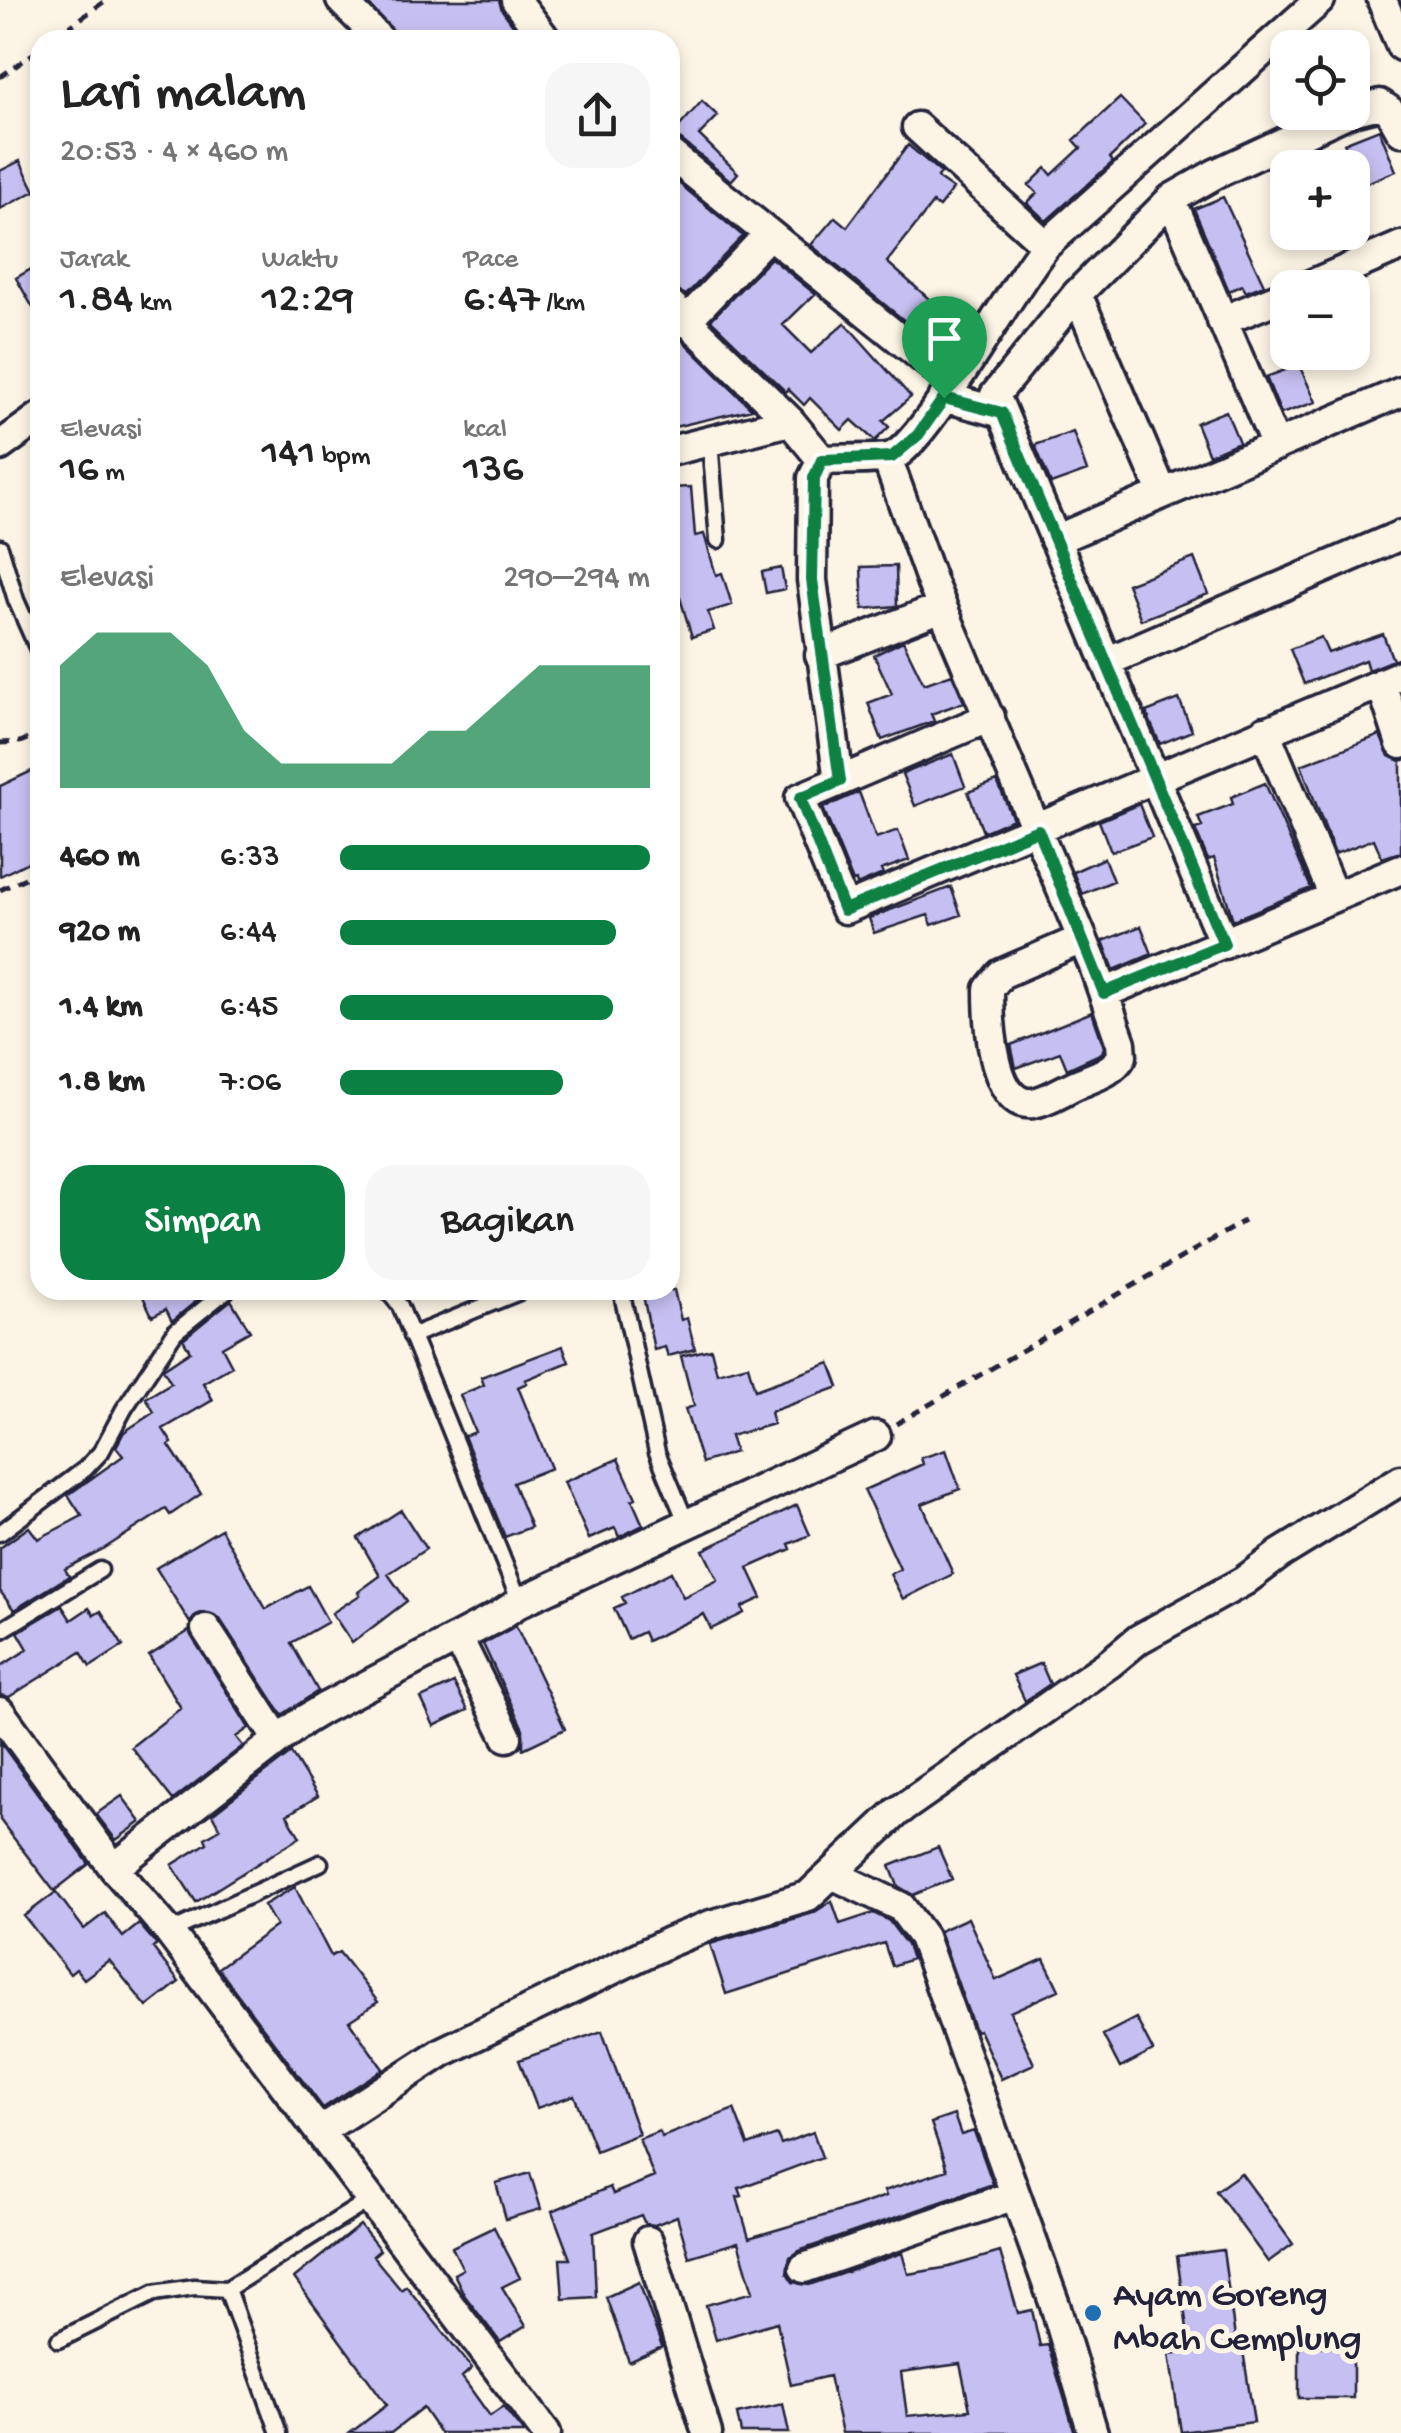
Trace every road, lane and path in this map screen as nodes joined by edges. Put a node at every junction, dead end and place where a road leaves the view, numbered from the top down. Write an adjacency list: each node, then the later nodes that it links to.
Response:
1 (106, 0): 6 (path)
2 (340, 0): 7 (street)
3 (516, 0): 8 (street)
4 (1320, 0): 19 (street)
5 (1382, 0): 9 (street)
6 (66, 30)
7 (370, 30)
8 (538, 30)
9 (1401, 46)
10 (30, 56): 11 (path)
11 (0, 77)
12 (1370, 107): 15 (street)
13 (917, 127): 19 (street)
14 (1312, 130): 17 (street)
15 (1401, 131)
16 (680, 162): 18 (street)
17 (1171, 200): 22 (street); 26 (street)
18 (768, 234): 24 (street); 27 (street)
19 (1046, 245): 27 (street)
20 (1401, 246): 21 (street)
21 (1345, 270)
22 (1077, 294): 29 (street); 38 (street)
23 (1270, 301): 26 (street)
24 (680, 312)
25 (680, 320): 30 (street)
26 (1222, 321): 34 (street)
27 (949, 390): 29 (street); 36 (street)
28 (1401, 392): 34 (street)
29 (1002, 413): 41 (street)
30 (790, 420): 32 (street); 37 (street)
31 (30, 424): 33 (street)
32 (710, 440): 35 (street); 40 (lane)
33 (0, 446)
34 (1276, 446): 38 (street)
35 (680, 448)
36 (887, 458): 37 (street); 43 (street)
37 (822, 460): 45 (street)
38 (1163, 494): 41 (street)
39 (1401, 536): 46 (street)
40 (718, 540)
41 (1055, 540): 46 (street)
42 (0, 547): 44 (lane)
43 (942, 607): 45 (street); 48 (street)
44 (30, 632)
45 (820, 655): 54 (street)
46 (1106, 662): 53 (street)
47 (1391, 679): 49 (street); 52 (street)
48 (990, 717): 54 (street); 55 (street)
49 (1265, 731): 53 (street); 59 (street)
50 (30, 738): 51 (path)
51 (0, 743)
52 (1401, 744)
53 (1154, 777): 55 (street); 61 (street)
54 (840, 781): 55 (street)
55 (1038, 830): 60 (street)
56 (1401, 869): 59 (street)
57 (30, 876): 58 (path)
58 (0, 890)
59 (1334, 898): 61 (street)
60 (1082, 939): 62 (street); 62 (street)
61 (1224, 944): 62 (street)
62 (1104, 993)
63 (1244, 1221): 69 (path)
64 (215, 1300): 72 (lane)
65 (396, 1300): 68 (lane)
66 (499, 1300): 68 (lane)
67 (623, 1300): 71 (lane)
68 (410, 1336): 74 (lane)
69 (876, 1436): 71 (street)
70 (1401, 1480): 83 (street)
71 (687, 1524): 74 (street)
72 (0, 1532)
73 (100, 1570): 76 (lane)
74 (520, 1602): 77 (street)
75 (206, 1629): 80 (street)
76 (0, 1630)
77 (458, 1638): 79 (street); 80 (street)
78 (0, 1712): 82 (street)
79 (507, 1738)
80 (278, 1740): 82 (street)
81 (320, 1862): 84 (lane)
82 (114, 1868): 84 (street)
83 (832, 1874): 85 (street); 86 (street)
84 (169, 1932): 85 (street)
85 (320, 2130): 87 (street)
86 (1015, 2195): 89 (street); 95 (street)
87 (372, 2198): 90 (lane); 93 (street)
88 (648, 2241): 94 (street)
89 (804, 2268)
90 (227, 2290): 91 (lane); 92 (lane)
91 (60, 2340)
92 (280, 2433)
93 (546, 2433)
94 (707, 2433)
95 (1093, 2433)

